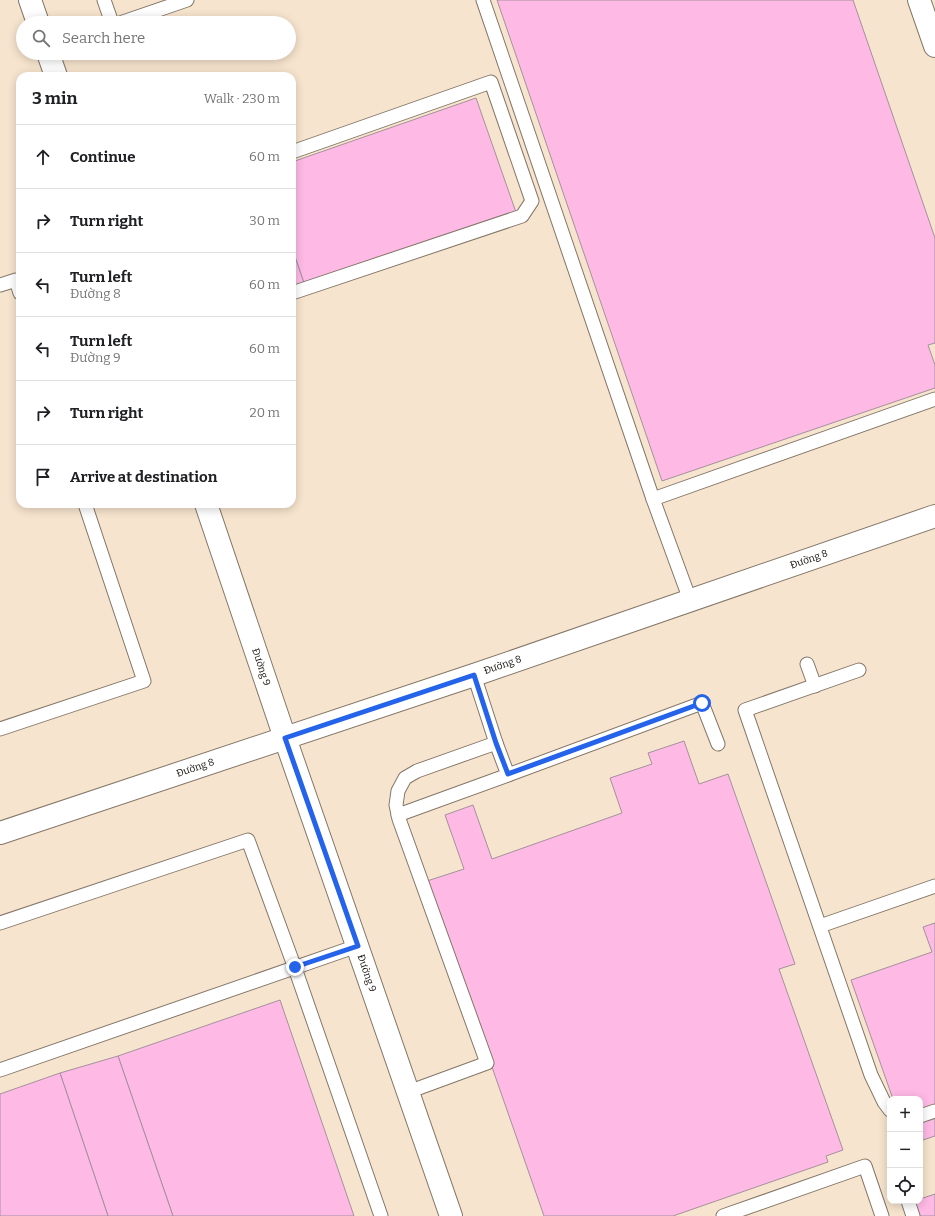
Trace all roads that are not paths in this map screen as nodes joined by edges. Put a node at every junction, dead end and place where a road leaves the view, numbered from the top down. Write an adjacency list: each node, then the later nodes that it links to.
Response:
1 (30, 0): 6 (street)
2 (104, 0): 7 (lane)
3 (187, 0): 8 (lane)
4 (483, 0): 17 (lane)
5 (919, 0): 9 (street)
6 (36, 16)
7 (110, 16)
8 (140, 16)
9 (934, 37)
10 (50, 60): 11 (street)
11 (55, 72)
12 (296, 151): 15 (lane)
13 (16, 280): 14 (lane)
14 (0, 285)
15 (296, 293)
16 (935, 398): 17 (lane)
17 (653, 499): 21 (lane)
18 (86, 508): 26 (lane)
19 (207, 508): 27 (street, Đường 9)
20 (935, 516): 21 (street, Đường 8)
21 (690, 600): 24 (street, Đường 8)
22 (807, 664): 25 (lane)
23 (859, 670): 25 (lane)
24 (474, 675): 27 (street, Đường 8); 28 (lane)
25 (815, 686): 35 (lane)
26 (0, 729)
27 (285, 738): 32 (street, Đường 8); 36 (street, Đường 9)
28 (496, 743): 30 (lane); 31 (lane)
29 (718, 744): 30 (lane)
30 (508, 774): 31 (lane)
31 (398, 815): 39 (lane)
32 (0, 833)
33 (935, 886): 35 (lane)
34 (0, 923): 37 (lane)
35 (820, 926): 40 (lane)
36 (358, 946): 37 (lane); 39 (street, Đường 9)
37 (295, 967): 38 (lane); 44 (lane)
38 (0, 1070)
39 (408, 1092): 45 (street, Đường 9)
40 (887, 1106)
41 (935, 1111): 42 (lane)
42 (923, 1115)
43 (909, 1204): 48 (lane)
44 (381, 1216)
45 (451, 1216)
46 (723, 1216): 47 (lane)
47 (882, 1216)
48 (914, 1216)

